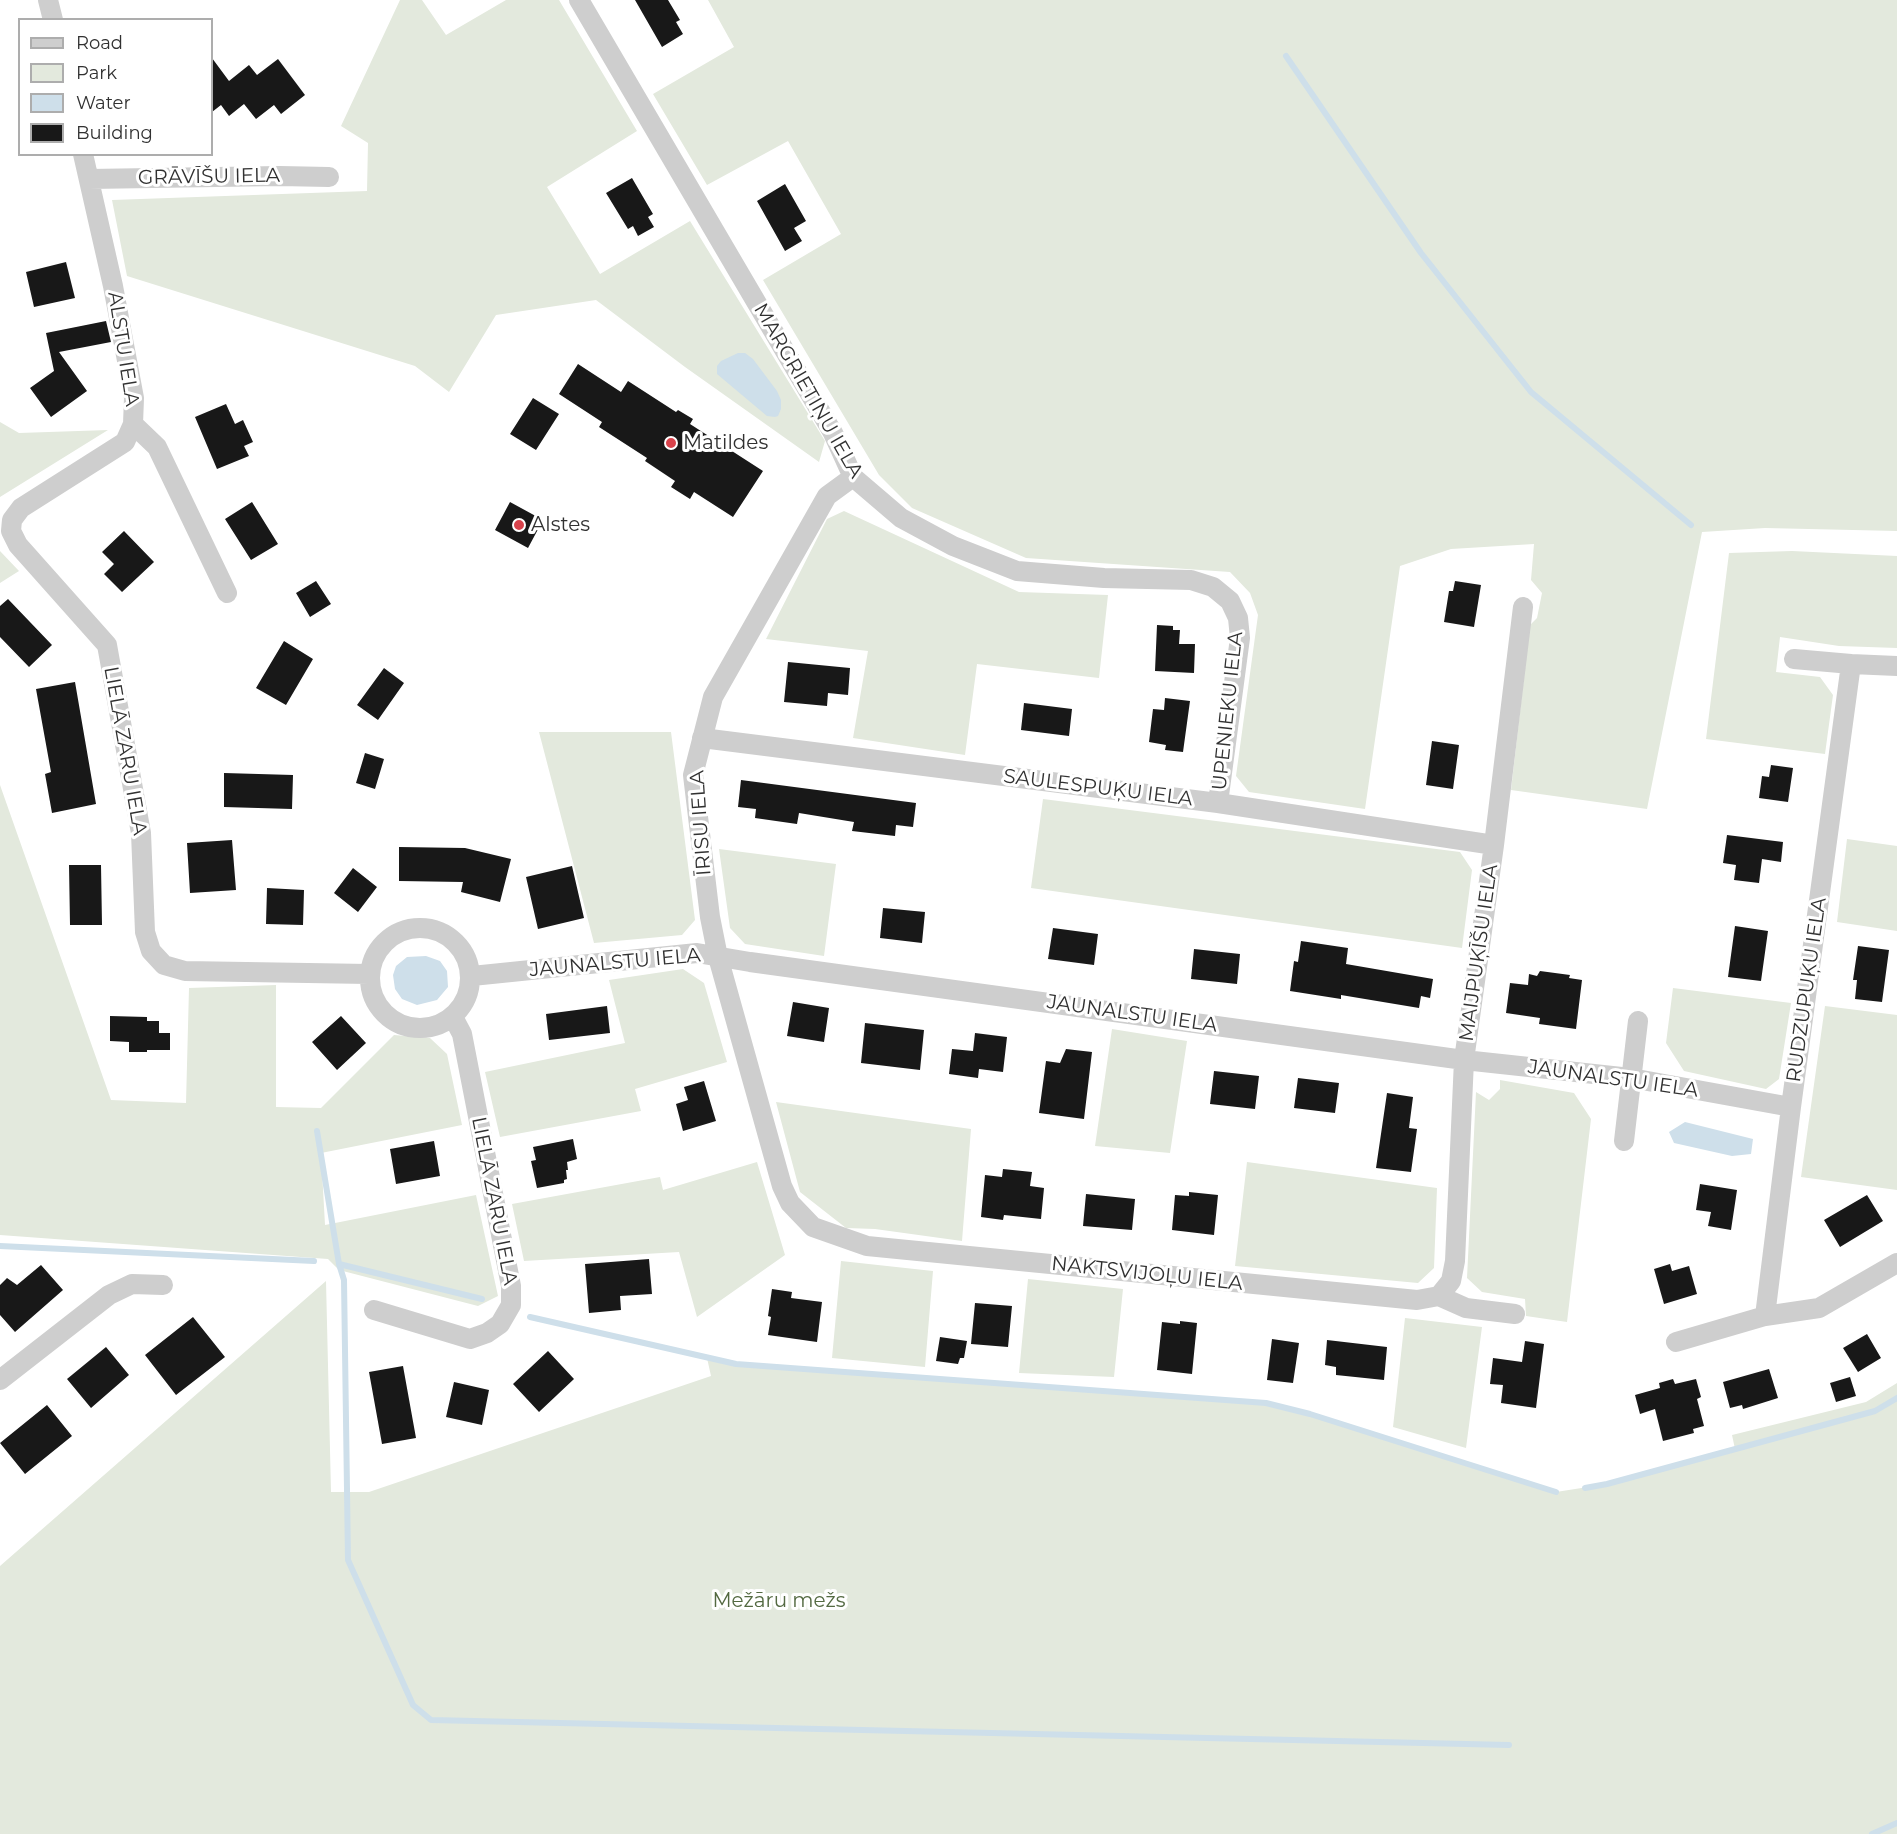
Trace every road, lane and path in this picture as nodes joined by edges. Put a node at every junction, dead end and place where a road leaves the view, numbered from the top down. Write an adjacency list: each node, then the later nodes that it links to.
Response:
1 (48, 0): 3 (street)
2 (579, 0): 8 (street, MARGRIETIŅU IELA)
3 (52, 18)
4 (83, 156): 6 (street, ALSTU IELA)
5 (329, 177): 6 (street, GRĀVĪŠU IELA)
6 (89, 179): 7 (street, ALSTU IELA)
7 (133, 424): 9 (street, ALSTU IELA); 19 (street, LIELĀ ZARU IELA)
8 (853, 477): 11 (street, MARGRIETIŅU IELA); 15 (street, ĪRISU IELA)
9 (227, 593)
10 (1523, 607): 17 (street, MAIJPUĶĪŠU IELA)
11 (1238, 618): 16 (street, UPENIEKU IELA)
12 (1794, 659): 13 (street)
13 (1851, 664): 14 (street); 25 (street, RUDZUPUĶU IELA)
14 (1897, 666)
15 (702, 738): 16 (street, SAULESPUĶU IELA); 18 (street, ĪRISU IELA)
16 (1218, 803): 17 (street, SAULESPUĶU IELA)
17 (1494, 845): 23 (street, MAIJPUĶĪŠU IELA)
18 (717, 957): 20 (street, JAUNALSTU IELA); 23 (street, JAUNALSTU IELA); 27 (street, ĪRISU IELA)
19 (369, 974): 20 (street); 21 (street)
20 (472, 976): 21 (street)
21 (453, 1017): 31 (street, LIELĀ ZARU IELA)
22 (1638, 1020): 24 (street)
23 (1464, 1060): 24 (street, JAUNALSTU IELA); 30 (street, MAIJPUĶĪŠU IELA)
24 (1631, 1078): 25 (street, JAUNALSTU IELA); 26 (street)
25 (1791, 1107): 33 (street, RUDZUPUĶU IELA)
26 (1624, 1141)
27 (790, 1203): 30 (street, NAKTSVIJOĻU IELA)
28 (1897, 1263): 33 (street)
29 (163, 1285): 35 (street)
30 (1439, 1296): 32 (street, NAKTSVIJOĻU IELA)
31 (374, 1310)
32 (1515, 1314)
33 (1765, 1316): 34 (street)
34 (1676, 1341)
35 (0, 1380)

